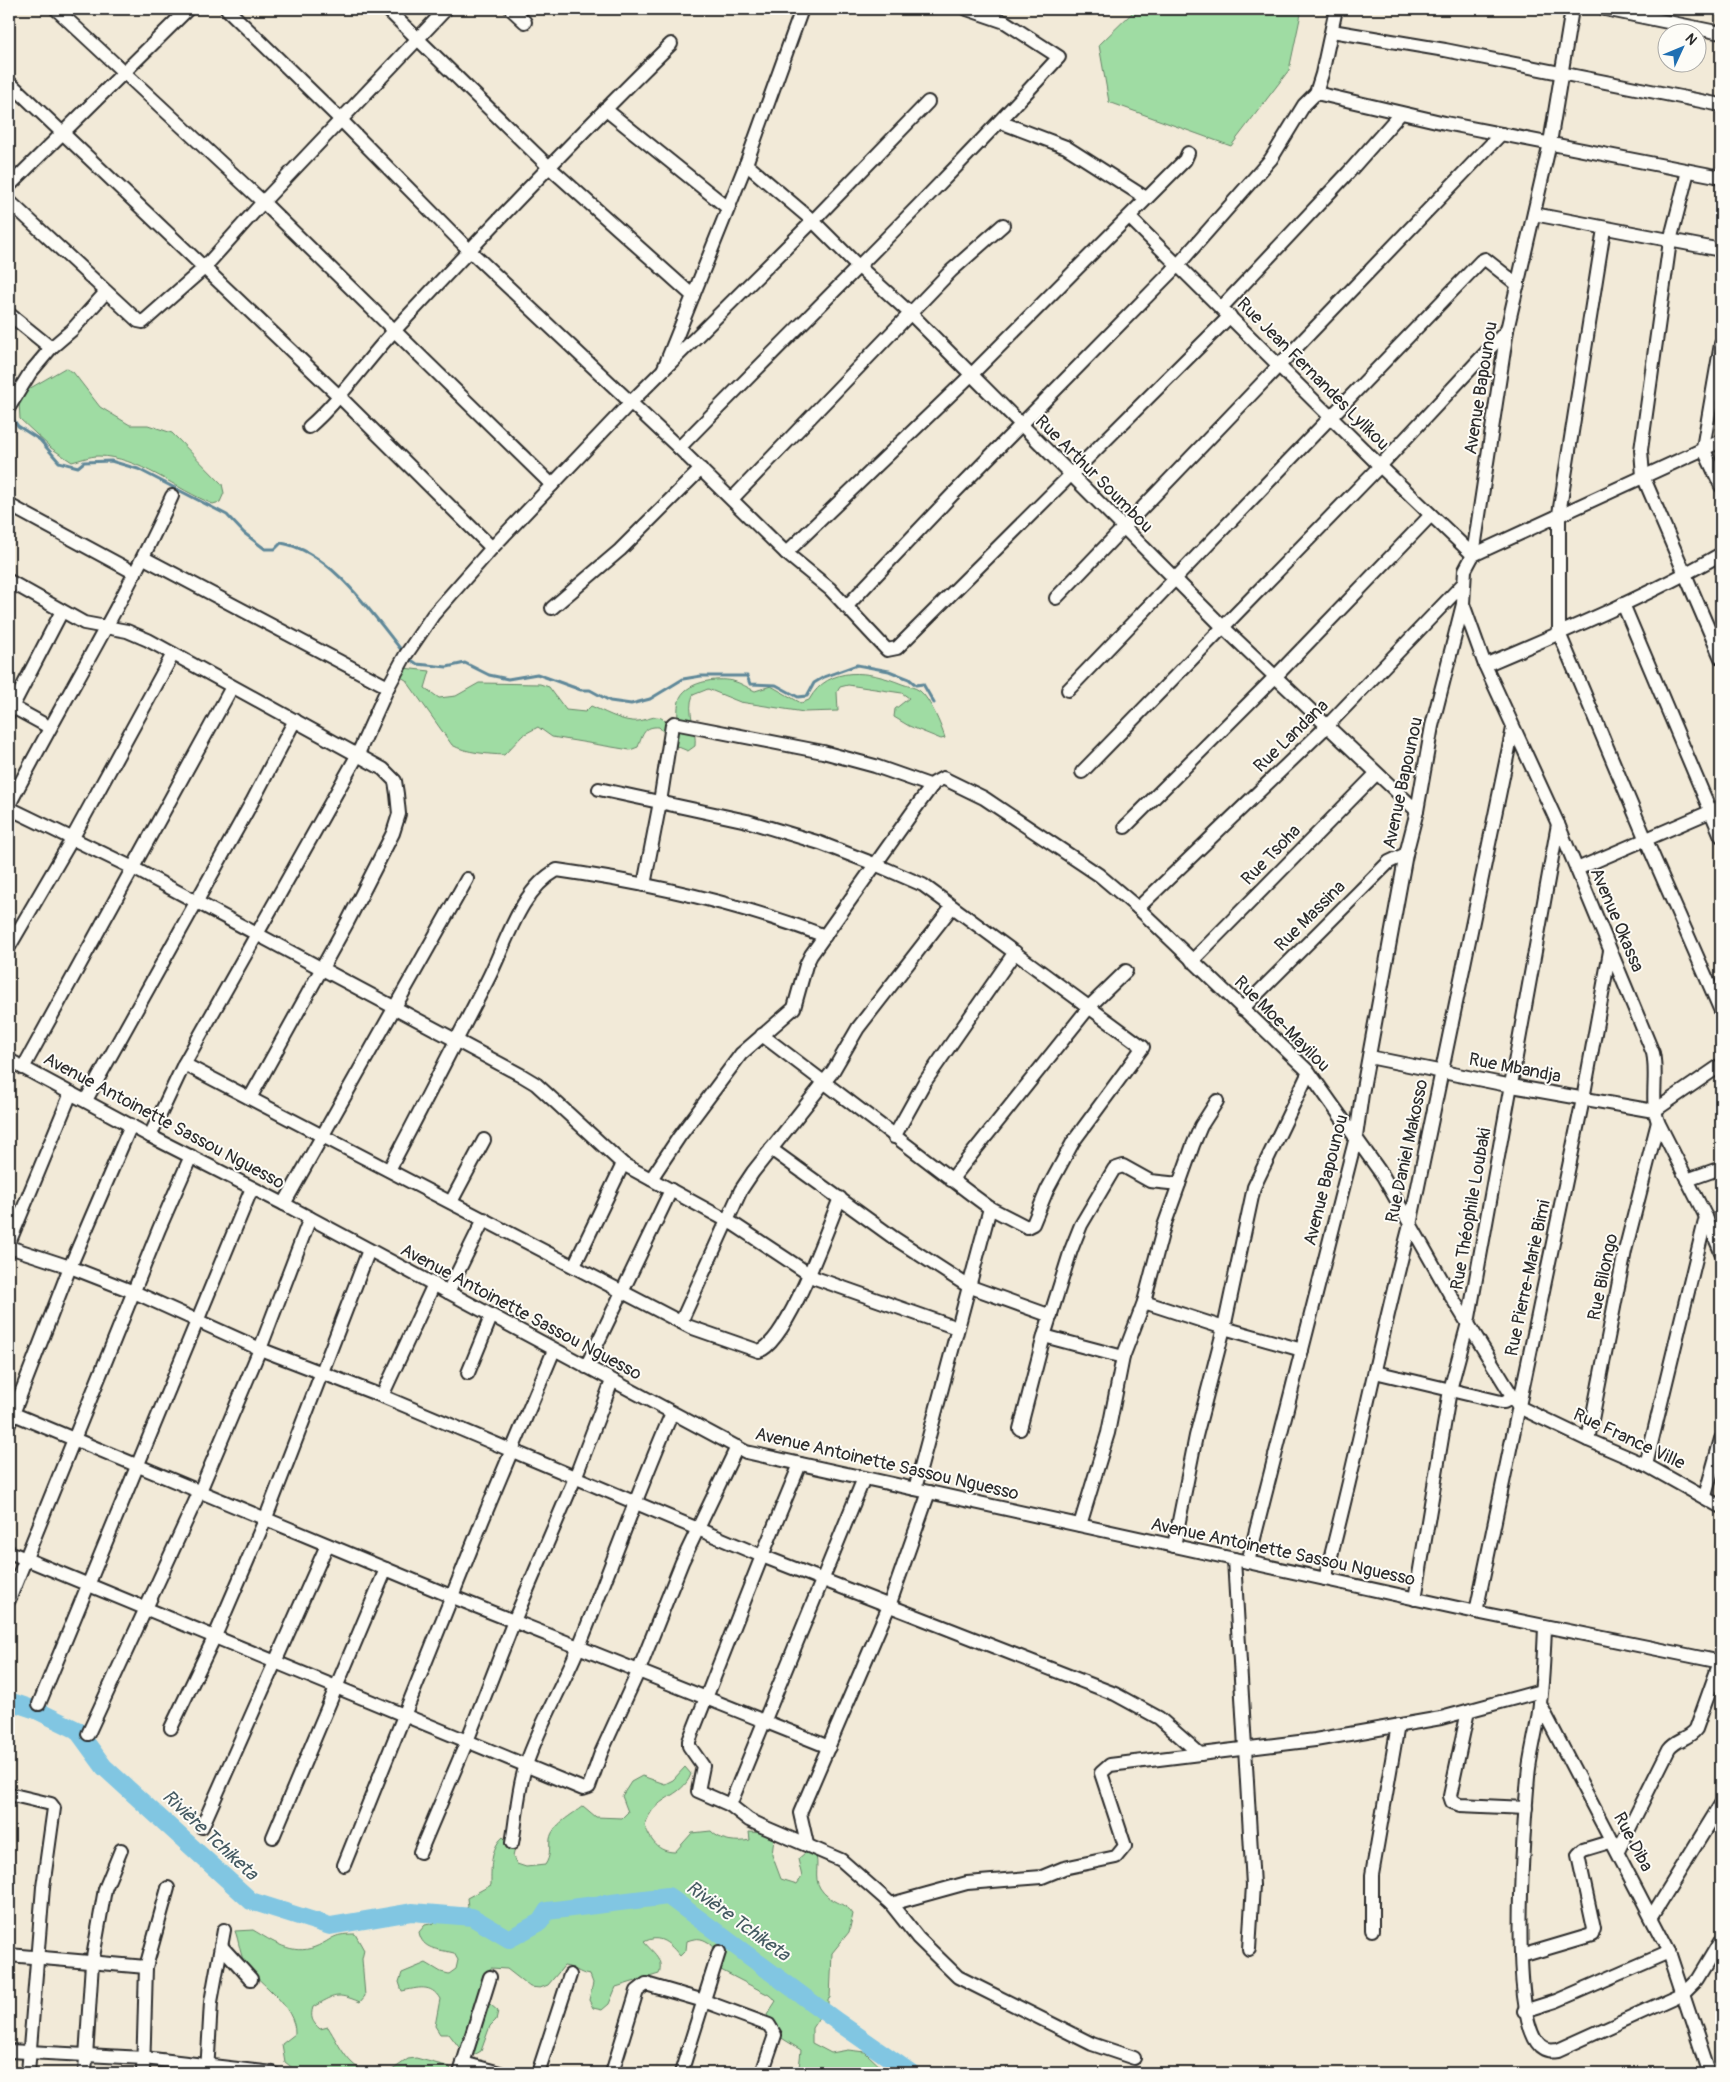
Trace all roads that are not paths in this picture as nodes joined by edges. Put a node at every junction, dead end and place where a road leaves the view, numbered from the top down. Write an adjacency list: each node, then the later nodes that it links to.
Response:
1 (56, 9): 18 (street)
2 (188, 9): 18 (street)
3 (227, 9): 25 (street)
4 (387, 9): 15 (street)
5 (446, 9): 15 (street)
6 (511, 9): 12 (street)
7 (802, 9): 31 (street)
8 (967, 9): 26 (street)
9 (1336, 9): 13 (street)
10 (1572, 9): 17 (street, Avenue Bapounou)
11 (1605, 9): 14 (street)
12 (526, 22)
13 (1332, 31): 17 (street); 20 (street)
14 (1721, 33)
15 (418, 38): 25 (street); 32 (street)
16 (672, 44): 23 (street)
17 (1561, 73): 22 (street); 29 (street, Avenue Bapounou)
18 (124, 74): 27 (street); 38 (street)
19 (9, 82): 27 (street)
20 (1316, 93): 24 (street); 48 (street)
21 (928, 102): 42 (street)
22 (1721, 105)
23 (605, 109): 32 (street); 39 (street)
24 (1400, 114): 28 (street); 54 (street)
25 (341, 120): 38 (street); 47 (street)
26 (1000, 122): 36 (street); 49 (street)
27 (62, 132): 35 (street); 50 (street)
28 (1501, 134): 29 (street); 61 (street)
29 (1550, 143): 33 (street); 40 (street, Avenue Bapounou)
30 (1188, 153): 36 (street)
31 (746, 164): 39 (street); 42 (street, Rue Arthur Soumbou)
32 (548, 166): 47 (street); 53 (street)
33 (1688, 171): 34 (street); 45 (street)
34 (1721, 177)
35 (9, 186)
36 (1146, 198): 41 (street)
37 (9, 200): 52 (street)
38 (263, 202): 50 (street); 58 (street)
39 (728, 208): 53 (street)
40 (1534, 214): 44 (street); 51 (street, Avenue Bapounou)
41 (1129, 216): 48 (street, Rue Jean Fernandes Lylikou); 63 (street)
42 (813, 221): 49 (street, Rue Arthur Soumbou); 62 (street)
43 (1003, 225): 56 (street)
44 (1604, 229): 45 (street); 82 (street)
45 (1670, 241): 46 (street); 76 (street)
46 (1721, 250)
47 (470, 251): 58 (street); 65 (street)
48 (1178, 265): 54 (street, Rue Jean Fernandes Lylikou); 68 (street)
49 (857, 266): 56 (street, Rue Arthur Soumbou); 71 (street)
50 (203, 269): 52 (street); 64 (street)
51 (1518, 285): 57 (street, Avenue Bapounou); 67 (street)
52 (106, 292): 60 (street)
53 (693, 296): 62 (street)
54 (1226, 312): 61 (street, Rue Jean Fernandes Lylikou); 75 (street)
55 (9, 314): 60 (street)
56 (912, 314): 63 (street, Rue Arthur Soumbou); 80 (street)
57 (1507, 330): 73 (street); 87 (street, Avenue Bapounou)
58 (393, 331): 64 (street); 77 (street)
59 (1721, 344): 72 (street)
60 (51, 348): 66 (street)
61 (1279, 365): 67 (street, Rue Jean Fernandes Lylikou); 84 (street)
62 (663, 373): 65 (street)
63 (970, 375): 68 (street, Rue Arthur Soumbou); 86 (street)
64 (339, 396): 69 (street); 85 (street)
65 (630, 403): 71 (street); 77 (street)
66 (9, 407)
67 (1330, 417): 73 (street, Rue Jean Fernandes Lylikou); 92 (street)
68 (1020, 425): 75 (street, Rue Arthur Soumbou); 98 (street)
69 (309, 427)
70 (1721, 441): 72 (street)
71 (679, 448): 74 (street)
72 (1703, 448): 76 (street); 78 (street)
73 (1380, 466): 83 (street, Rue Jean Fernandes Lylikou); 102 (street)
74 (701, 469): 80 (street); 99 (street)
75 (1071, 476): 84 (street, Rue Arthur Soumbou); 98 (street)
76 (1642, 476): 82 (street); 91 (street)
77 (552, 485): 85 (street)
78 (1721, 486)
79 (172, 496): 89 (street)
80 (732, 499): 86 (street)
81 (9, 505): 90 (street)
82 (1559, 514): 87 (street); 103 (street)
83 (1432, 516): 87 (street, Rue Jean Fernandes Lylikou); 107 (street)
84 (1124, 529): 92 (street, Rue Arthur Soumbou); 95 (street)
85 (492, 548): 109 (street)
86 (786, 553): 98 (street)
87 (1473, 554): 94 (street, Avenue Bapounou)
88 (1721, 554): 91 (street)
89 (144, 558): 90 (street); 109 (street)
90 (135, 573): 101 (street)
91 (1685, 575): 97 (street); 105 (street)
92 (1174, 578): 102 (street, Rue Arthur Soumbou); 110 (street)
93 (9, 581): 100 (street)
94 (1463, 584): 96 (street, Avenue Bapounou); 114 (street, Rue Landana)
95 (1056, 598)
96 (1462, 604): 106 (street, Avenue Okassa); 124 (street, Avenue Bapounou)
97 (1623, 604): 103 (street); 123 (street)
98 (846, 607)
99 (552, 608)
100 (62, 611): 101 (street); 111 (street)
101 (107, 627): 104 (street); 113 (street)
102 (1224, 628): 107 (street, Rue Arthur Soumbou); 117 (street)
103 (1560, 633): 106 (street); 129 (street)
104 (173, 654): 108 (street); 128 (street)
105 (1721, 658)
106 (1485, 665): 115 (street, Avenue Okassa)
107 (1275, 677): 114 (street, Rue Arthur Soumbou); 126 (street)
108 (232, 687): 112 (street); 132 (street)
109 (388, 687): 116 (street)
110 (1068, 690)
111 (10, 708): 113 (street)
112 (295, 720): 116 (street); 136 (street)
113 (49, 727): 122 (street)
114 (1326, 727): 118 (street, Rue Arthur Soumbou); 138 (street, Rue Landana)
115 (1513, 728): 125 (street, Avenue Okassa); 158 (street, Rue Daniel Makosso)
116 (357, 756): 139 (street); 145 (street)
117 (1082, 772)
118 (1376, 774): 124 (street, Rue Arthur Soumbou); 144 (street, Rue Tsoha)
119 (938, 782): 121 (street, Rue Moe-Mayilou); 131 (street); 138 (street, Rue Moe-Mayilou)
120 (599, 789): 121 (street)
121 (660, 802): 131 (street); 135 (street)
122 (9, 807): 128 (street)
123 (1716, 809): 127 (street); 129 (street)
124 (1417, 811): 130 (street, Avenue Bapounou)
125 (1558, 824): 133 (street, Avenue Okassa); 160 (street, Rue Théophile Loubaki)
126 (1125, 827)
127 (1721, 836)
128 (72, 839): 132 (street); 141 (street)
129 (1646, 840): 133 (street); 150 (street)
130 (1406, 854): 148 (street, Rue Massina); 153 (street, Avenue Bapounou)
131 (877, 865): 137 (street); 140 (street)
132 (133, 868): 136 (street); 155 (street)
133 (1577, 870): 142 (street, Avenue Okassa)
134 (467, 879): 149 (street)
135 (644, 885): 140 (street); 152 (street)
136 (195, 902): 139 (street); 164 (street)
137 (952, 907): 143 (street); 159 (street)
138 (1138, 908): 144 (street, Rue Moe-Mayilou)
139 (257, 935): 145 (street); 154 (street)
140 (825, 936): 151 (street)
141 (9, 947)
142 (1611, 950): 163 (street, Rue Pierre-Marie Bimi); 166 (street, Avenue Okassa)
143 (1015, 952): 147 (street); 170 (street)
144 (1192, 961): 148 (street, Rue Moe-Mayilou)
145 (322, 969): 149 (street); 162 (street)
146 (1126, 970): 147 (street)
147 (1090, 1006): 179 (street); 187 (street)
148 (1242, 1008): 157 (street, Rue Moe-Mayilou)
149 (394, 1009): 152 (street); 168 (street)
150 (1721, 1011)
151 (762, 1035): 159 (street); 178 (street)
152 (456, 1040): 175 (street); 177 (street)
153 (1369, 1057): 158 (street, Rue Mbandja); 171 (street, Avenue Bapounou)
154 (184, 1064): 162 (street); 169 (street)
155 (13, 1065): 161 (street, Avenue Antoinette Sassou Nguesso)
156 (1721, 1065): 166 (street)
157 (1308, 1072): 171 (street, Rue Moe-Mayilou); 212 (street)
158 (1442, 1072): 160 (street, Rue Mbandja); 192 (street, Rue Daniel Makosso)
159 (823, 1083): 170 (street); 173 (street)
160 (1512, 1086): 163 (street, Rue Mbandja); 210 (street, Rue Théophile Loubaki)
161 (71, 1094): 164 (street, Avenue Antoinette Sassou Nguesso); 193 (street)
162 (250, 1098): 168 (street)
163 (1583, 1099): 166 (street, Rue Mbandja); 225 (street, Rue Pierre-Marie Bimi)
164 (86, 1100): 167 (street, Avenue Antoinette Sassou Nguesso)
165 (1217, 1101): 181 (street)
166 (1656, 1116): 180 (street, Avenue Okassa); 231 (street, Rue Bilongo)
167 (131, 1125): 169 (street, Avenue Antoinette Sassou Nguesso); 198 (street)
168 (322, 1135): 177 (street); 186 (street)
169 (150, 1136): 174 (street, Avenue Antoinette Sassou Nguesso)
170 (894, 1136): 179 (street)
171 (1356, 1137): 192 (street, Rue Moe-Mayilou); 216 (street, Avenue Bapounou)
172 (484, 1140): 185 (street)
173 (771, 1149): 184 (street); 191 (street)
174 (191, 1156): 182 (street, Avenue Antoinette Sassou Nguesso); 202 (street)
175 (623, 1164): 178 (street); 197 (street)
176 (1721, 1168): 180 (street)
177 (389, 1170): 185 (street)
178 (651, 1179): 183 (street)
179 (951, 1180): 187 (street)
180 (1687, 1180): 188 (street, Avenue Okassa)
181 (1179, 1184): 205 (street); 206 (street)
182 (252, 1188): 186 (street, Avenue Antoinette Sassou Nguesso); 208 (street)
183 (671, 1190): 191 (street); 204 (street)
184 (840, 1198): 199 (street); 201 (street)
185 (451, 1202): 190 (street)
186 (284, 1204): 189 (street, Avenue Antoinette Sassou Nguesso)
187 (990, 1208): 201 (street)
188 (1706, 1217): 196 (street, Avenue Okassa); 236 (street)
189 (310, 1218): 195 (street, Avenue Antoinette Sassou Nguesso); 214 (street)
190 (484, 1219): 197 (street); 203 (street)
191 (727, 1220): 199 (street); 209 (street)
192 (1410, 1226): 210 (street, Rue Moe-Mayilou); 219 (street, Rue Daniel Makosso)
193 (9, 1243)
194 (9, 1247): 198 (street)
195 (369, 1250): 200 (street, Avenue Antoinette Sassou Nguesso); 221 (street)
196 (1721, 1251)
197 (574, 1266): 204 (street)
198 (70, 1267): 202 (street); 227 (street)
199 (809, 1274): 209 (street); 211 (street)
200 (434, 1284): 203 (street, Avenue Antoinette Sassou Nguesso); 224 (street)
201 (968, 1286): 206 (street); 211 (street)
202 (134, 1292): 208 (street); 229 (street)
203 (448, 1292): 207 (street, Avenue Antoinette Sassou Nguesso)
204 (623, 1292): 209 (street); 218 (street)
205 (1144, 1302): 212 (street); 217 (street)
206 (1051, 1316): 213 (street)
207 (492, 1317): 215 (street, Avenue Antoinette Sassou Nguesso); 220 (street)
208 (196, 1322): 214 (street); 235 (street)
209 (681, 1322)
210 (1468, 1323): 223 (street, Rue Théophile Loubaki); 225 (street, Rue Moe-Mayilou)
211 (956, 1328): 239 (street)
212 (1224, 1328): 216 (street); 249 (street)
213 (1044, 1336): 217 (street); 228 (street)
214 (260, 1349): 221 (street); 240 (street)
215 (554, 1350): 218 (street, Avenue Antoinette Sassou Nguesso); 233 (street)
216 (1302, 1350): 254 (street, Avenue Bapounou)
217 (1123, 1357): 246 (street)
218 (586, 1367): 222 (street, Avenue Antoinette Sassou Nguesso)
219 (1375, 1372): 223 (street); 256 (street, Rue Daniel Makosso)
220 (468, 1373)
221 (322, 1374): 224 (street); 245 (street)
222 (612, 1380): 226 (street, Avenue Antoinette Sassou Nguesso); 237 (street)
223 (1450, 1390): 225 (street); 260 (street, Rue Théophile Loubaki)
224 (382, 1396): 233 (street)
225 (1516, 1402): 231 (street, Rue France Ville); 264 (street, Rue Pierre-Marie Bimi)
226 (672, 1413): 232 (street, Avenue Antoinette Sassou Nguesso); 243 (street)
227 (10, 1417): 229 (street)
228 (1020, 1429)
229 (75, 1438): 235 (street); 252 (street)
230 (1721, 1439): 242 (street)
231 (1588, 1440): 236 (street, Rue France Ville)
232 (742, 1450): 234 (street, Avenue Antoinette Sassou Nguesso); 247 (street)
233 (510, 1451): 237 (street); 259 (street)
234 (800, 1464): 238 (street, Avenue Antoinette Sassou Nguesso); 251 (street)
235 (139, 1465): 240 (street); 258 (street)
236 (1646, 1465): 242 (street, Rue France Ville)
237 (575, 1478): 243 (street); 265 (street)
238 (864, 1478): 239 (street, Avenue Antoinette Sassou Nguesso); 257 (street)
239 (915, 1489): 241 (street, Avenue Antoinette Sassou Nguesso)
240 (200, 1491): 245 (street); 263 (street)
241 (929, 1492): 246 (street, Avenue Antoinette Sassou Nguesso); 262 (street)
242 (1705, 1496): 244 (street, Rue France Ville)
243 (634, 1502): 247 (street); 268 (street)
244 (1721, 1507)
245 (265, 1520): 248 (street); 267 (street)
246 (1080, 1525): 249 (street, Avenue Antoinette Sassou Nguesso)
247 (699, 1530): 251 (street); 271 (street)
248 (327, 1545): 255 (street); 269 (street)
249 (1174, 1546): 253 (street, Avenue Antoinette Sassou Nguesso)
250 (9, 1552): 252 (street)
251 (762, 1556): 257 (street); 274 (street)
252 (26, 1558): 258 (street); 261 (street)
253 (1234, 1559): 254 (street, Avenue Antoinette Sassou Nguesso); 284 (street)
254 (1248, 1562): 256 (street, Avenue Antoinette Sassou Nguesso)
255 (386, 1569): 259 (street); 272 (street)
256 (1325, 1579): 260 (street, Avenue Antoinette Sassou Nguesso)
257 (824, 1580): 262 (street); 278 (street)
258 (87, 1583): 263 (street); 275 (street)
259 (452, 1597): 265 (street); 277 (street)
260 (1415, 1599): 264 (street, Avenue Antoinette Sassou Nguesso)
261 (9, 1600)
262 (890, 1606): 283 (street); 285 (street)
263 (146, 1608): 267 (street); 281 (street)
264 (1476, 1612): 266 (street, Avenue Antoinette Sassou Nguesso)
265 (514, 1621): 268 (street); 282 (street)
266 (1545, 1627): 270 (street, Avenue Antoinette Sassou Nguesso); 273 (street)
267 (215, 1636): 269 (street); 280 (street)
268 (579, 1646): 271 (street); 286 (street)
269 (276, 1661): 272 (street); 291 (street)
270 (1720, 1662): 295 (street)
271 (639, 1670): 274 (street); 286 (street)
272 (338, 1686): 277 (street); 292 (street)
273 (1541, 1697): 276 (street); 290 (street); 295 (street, Rue Diba)
274 (707, 1698): 278 (street); 289 (street)
275 (39, 1704)
276 (1468, 1711): 279 (street); 290 (street)
277 (406, 1715): 282 (street); 298 (street)
278 (764, 1722): 283 (street); 289 (street)
279 (1398, 1725): 284 (street); 303 (street)
280 (171, 1728)
281 (88, 1734)
282 (467, 1741): 286 (street); 297 (street)
283 (829, 1747): 294 (street)
284 (1244, 1749): 285 (street); 306 (street)
285 (1200, 1754): 300 (street)
286 (526, 1765): 293 (street)
287 (9, 1794): 311 (street)
288 (1721, 1804): 301 (street)
289 (730, 1805): 294 (street)
290 (1526, 1808): 310 (street)
291 (202, 1828)
292 (273, 1836)
293 (512, 1843)
294 (807, 1844): 300 (street)
295 (1616, 1846): 301 (street, Rue Diba); 310 (street)
296 (121, 1850): 312 (street)
297 (420, 1852)
298 (344, 1865)
299 (168, 1888): 313 (street)
300 (891, 1904): 324 (street)
301 (1652, 1916): 308 (street, Rue Diba)
302 (224, 1930): 305 (street)
303 (1372, 1930)
304 (1721, 1940): 317 (street)
305 (220, 1946): 316 (street); 326 (street)
306 (1249, 1949)
307 (719, 1952): 318 (street)
308 (1669, 1952): 317 (street, Rue Diba); 319 (street)
309 (9, 1955): 311 (street)
310 (1521, 1956): 319 (street)
311 (37, 1959): 312 (street); 321 (street)
312 (92, 1963): 313 (street); 322 (street)
313 (146, 1967): 323 (street)
314 (570, 1975): 333 (street)
315 (490, 1977): 325 (street)
316 (251, 1979)
317 (1684, 1993): 319 (street); 337 (street, Rue Diba)
318 (704, 2001): 334 (street); 335 (street); 336 (street)
319 (1524, 2011)
320 (9, 2051): 321 (street)
321 (31, 2052): 322 (street); 328 (street)
322 (87, 2055): 323 (street); 329 (street)
323 (144, 2058): 326 (street); 330 (street)
324 (1134, 2058)
325 (461, 2068): 332 (street)
326 (208, 2069): 327 (street)
327 (257, 2072): 331 (street)
328 (28, 2073)
329 (85, 2073)
330 (143, 2073)
331 (273, 2073)
332 (500, 2073)
333 (538, 2073)
334 (612, 2073)
335 (681, 2073)
336 (762, 2073)
337 (1709, 2073)

